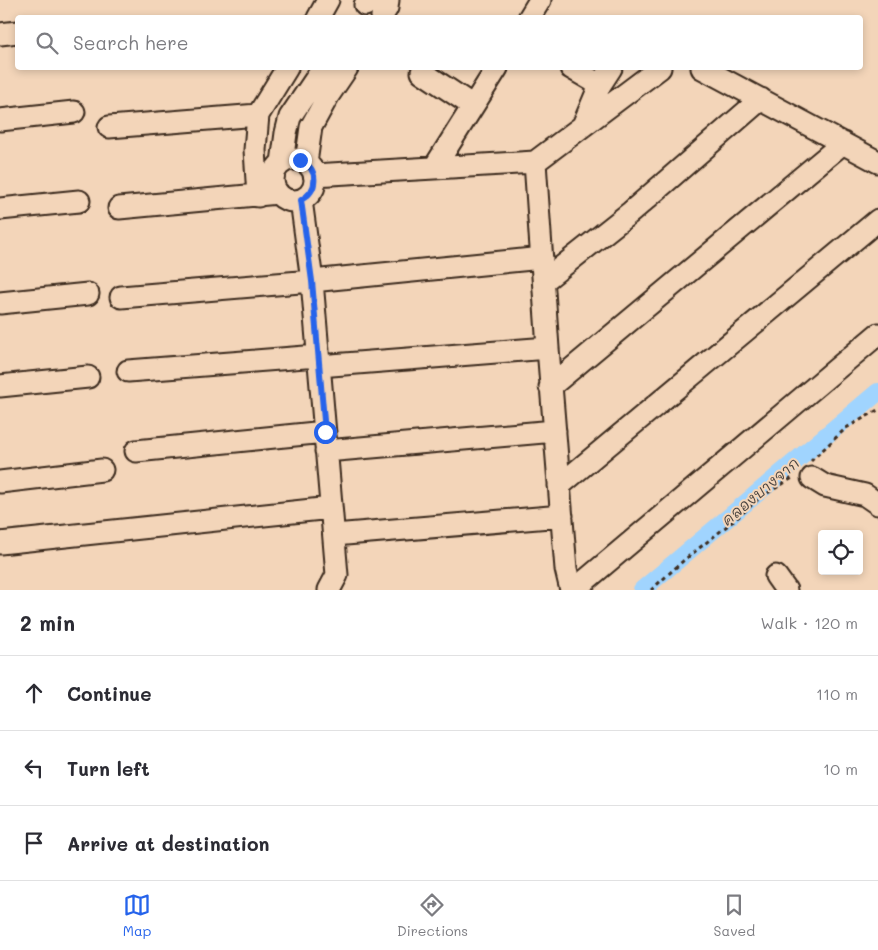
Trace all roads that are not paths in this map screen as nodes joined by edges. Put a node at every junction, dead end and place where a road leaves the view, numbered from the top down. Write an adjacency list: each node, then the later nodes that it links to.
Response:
1 (328, 0): 3 (street)
2 (540, 0): 4 (street)
3 (320, 15)
4 (531, 15)
5 (15, 32): 6 (street)
6 (0, 34)
7 (286, 70): 20 (street)
8 (323, 70): 16 (street)
9 (345, 70): 16 (street)
10 (496, 70): 18 (street)
11 (580, 70): 15 (street)
12 (657, 70): 22 (street)
13 (706, 70): 17 (street)
14 (422, 72): 18 (street)
15 (606, 76): 22 (street)
16 (320, 91): 27 (street); 29 (street)
17 (761, 99): 24 (street); 38 (street)
18 (473, 106): 28 (street)
19 (74, 112): 21 (street)
20 (258, 115): 23 (street); 30 (street)
21 (0, 120)
22 (583, 126): 25 (street)
23 (109, 127)
24 (843, 143): 26 (street); 48 (street)
25 (534, 162): 28 (street); 36 (street)
26 (878, 162)
27 (282, 163): 29 (street); 30 (street)
28 (434, 168): 29 (street)
29 (310, 169): 31 (street)
30 (268, 194): 31 (street); 33 (street)
31 (301, 200): 37 (street)
32 (79, 201): 34 (street)
33 (119, 208)
34 (0, 209)
35 (878, 220): 55 (street)
36 (542, 258): 37 (street); 38 (street)
37 (312, 281): 40 (street); 44 (street)
38 (544, 281): 43 (street)
39 (88, 294): 41 (street)
40 (121, 297)
41 (0, 303)
42 (878, 334): 62 (street)
43 (548, 348): 44 (street); 48 (street)
44 (318, 361): 45 (street); 50 (street)
45 (128, 371)
46 (88, 376): 47 (street)
47 (0, 386)
48 (550, 387): 49 (street)
49 (555, 430): 50 (street); 55 (street)
50 (325, 441): 51 (street); 57 (street)
51 (136, 451)
52 (102, 470): 54 (street)
53 (806, 472): 56 (street)
54 (0, 482)
55 (559, 486): 58 (street)
56 (878, 504)
57 (331, 508): 59 (street); 60 (street)
58 (562, 516): 59 (street); 62 (street)
59 (334, 535): 61 (street)
60 (0, 543)
61 (329, 590)
62 (572, 590)

